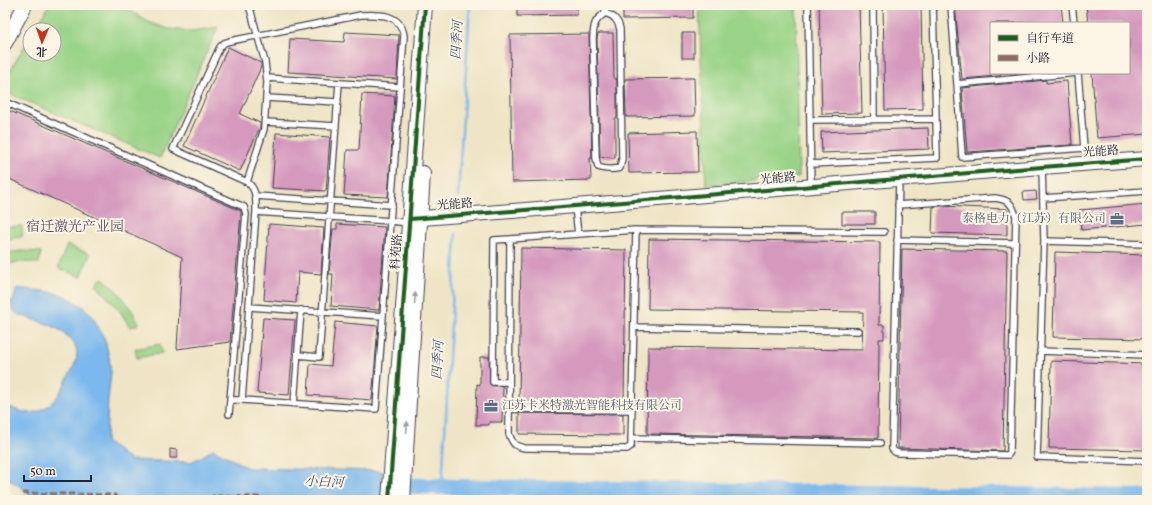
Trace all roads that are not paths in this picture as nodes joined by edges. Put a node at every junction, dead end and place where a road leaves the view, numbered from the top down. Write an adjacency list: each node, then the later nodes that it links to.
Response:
1 (25, 5): 14 (street)
2 (249, 5): 13 (lane)
3 (425, 5): 44 (street, 科苑路)
4 (434, 5): 44 (street, 科苑路)
5 (605, 5): 11 (lane)
6 (808, 5): 26 (lane)
7 (873, 5): 24 (lane)
8 (934, 5): 25 (lane)
9 (951, 5): 19 (lane)
10 (1072, 5): 12 (lane)
11 (605, 13): 11 (lane)
12 (1074, 22)
13 (258, 35): 17 (lane); 20 (lane); 33 (lane)
14 (5, 43)
15 (1067, 74): 19 (lane)
16 (1078, 74): 19 (lane)
17 (267, 78): 18 (lane); 21 (lane)
18 (339, 83): 20 (lane); 23 (lane)
19 (957, 84)
20 (400, 87): 39 (lane)
21 (266, 98): 23 (lane); 27 (lane)
22 (5, 102): 64 (lane)
23 (338, 102): 28 (lane)
24 (874, 119): 25 (lane); 26 (lane)
25 (936, 119): 30 (lane)
26 (810, 120): 30 (lane)
27 (265, 122): 28 (lane); 33 (lane)
28 (336, 126): 38 (lane)
29 (1147, 159): 31 (street, 光能路)
30 (810, 164): 34 (lane)
31 (1042, 167): 32 (street, 光能路); 37 (lane)
32 (899, 179): 34 (street, 光能路); 40 (lane)
33 (247, 182): 36 (lane)
34 (811, 187): 41 (street, 光能路)
35 (1147, 191): 37 (lane)
36 (255, 196): 38 (lane); 42 (lane)
37 (1043, 198): 51 (lane)
38 (330, 201): 39 (lane); 43 (lane)
39 (392, 205): 45 (lane)
40 (898, 205): 50 (lane); 52 (lane)
41 (575, 206): 44 (street, 光能路); 48 (lane)
42 (256, 212): 43 (lane); 54 (lane)
43 (329, 217): 45 (lane); 56 (lane)
44 (413, 220): 45 (lane); 73 (street, 科苑路)
45 (391, 221): 57 (lane)
46 (636, 230): 47 (lane); 48 (lane); 58 (lane)
47 (884, 232)
48 (578, 234): 49 (lane)
49 (510, 239): 63 (lane); 63 (lane)
50 (897, 240): 52 (lane); 52 (lane)
51 (1044, 241): 53 (lane); 60 (lane)
52 (1015, 243)
53 (1147, 244)
54 (249, 307): 55 (lane); 65 (lane)
55 (301, 310): 56 (lane); 61 (lane)
56 (322, 312): 57 (lane); 61 (lane)
57 (383, 316): 66 (lane)
58 (634, 327): 59 (lane); 68 (lane)
59 (858, 331)
60 (1040, 351): 62 (lane); 72 (lane)
61 (298, 355): 66 (lane)
62 (1147, 355)
63 (509, 382): 67 (lane)
64 (230, 400): 65 (lane); 69 (lane)
65 (242, 400): 66 (lane)
66 (294, 404)
67 (509, 409): 68 (lane); 70 (lane)
68 (632, 410): 70 (lane)
69 (229, 414)
70 (631, 438): 71 (lane)
71 (880, 443)
72 (1147, 461)
73 (398, 466): 74 (street, 科苑路); 75 (street, 科苑路)
74 (389, 500)
75 (403, 500)

